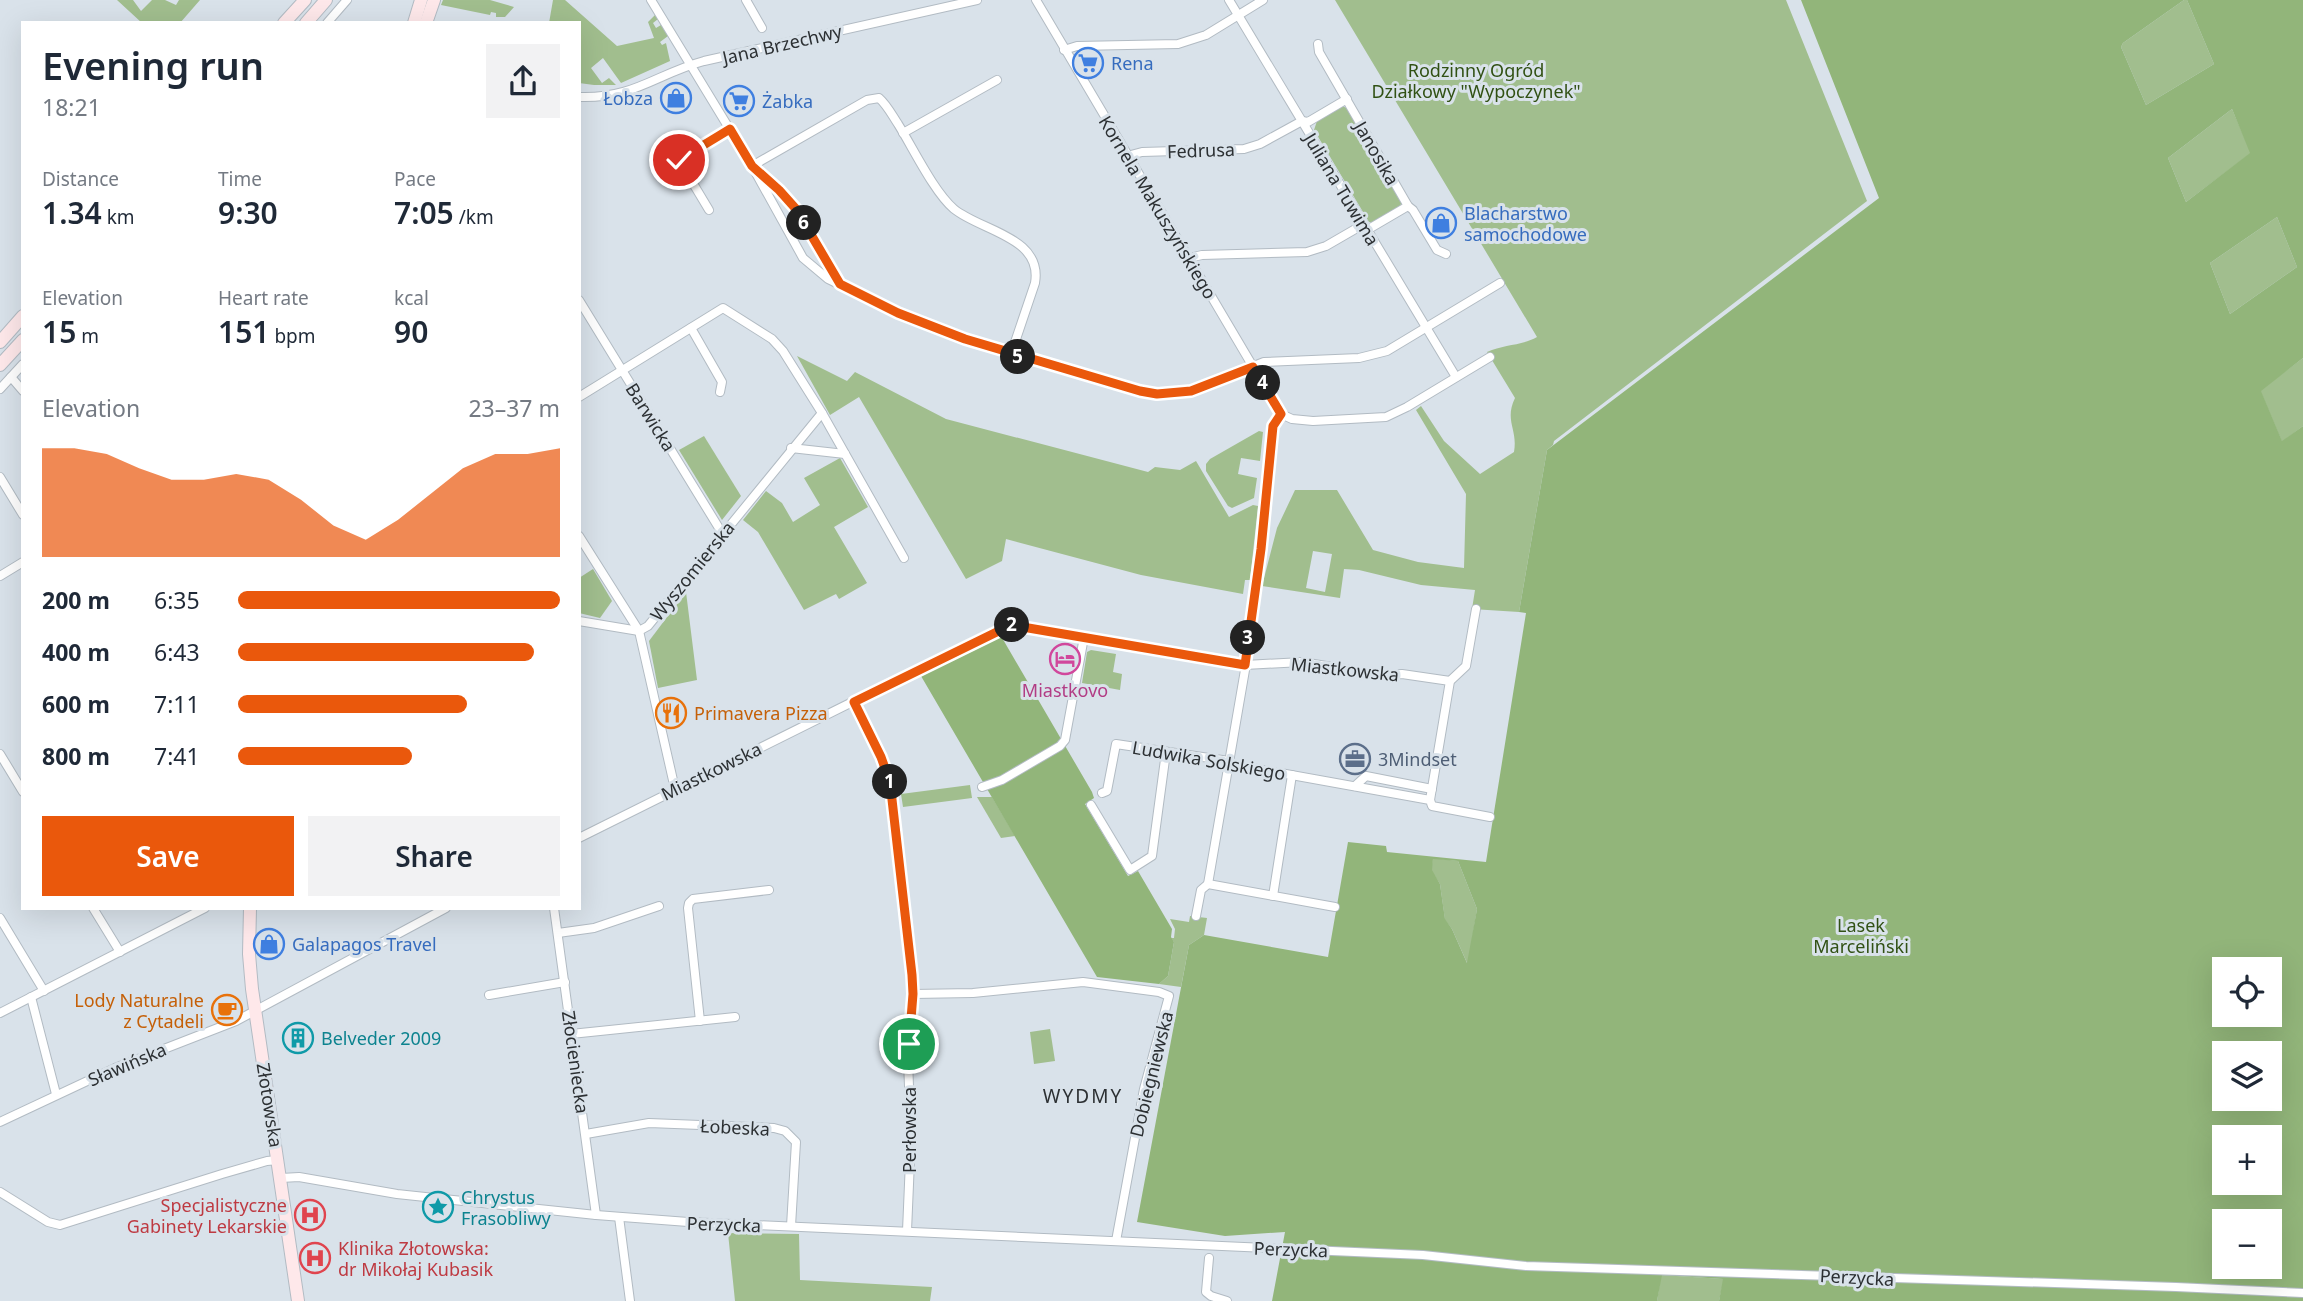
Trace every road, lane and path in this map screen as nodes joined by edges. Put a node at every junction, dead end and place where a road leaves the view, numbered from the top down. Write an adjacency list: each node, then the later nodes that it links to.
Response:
1 (304, 0): 13 (street)
2 (326, 0): 14 (street)
3 (348, 0): 15 (street)
4 (421, 0): 16 (street)
5 (433, 0): 17 (street)
6 (746, 0): 18 (street)
7 (976, 0): 21 (street, Jana Brzechwy)
8 (1035, 0): 20 (street, Kornela Makuszyńskiego)
9 (1229, 0): 12 (street, Juliana Tuwima)
10 (1264, 0): 12 (street)
11 (655, 1): 21 (street)
12 (1239, 16): 20 (street); 27 (street, Juliana Tuwima)
13 (286, 21)
14 (308, 21)
15 (329, 21)
16 (415, 21)
17 (427, 21)
18 (762, 28)
19 (1318, 44): 26 (street, Janosika)
20 (1064, 50): 30 (street, Kornela Makuszyńskiego)
21 (689, 65): 25 (street, Jana Brzechwy); 28 (street)
22 (997, 80): 29 (street)
23 (581, 91): 25 (street)
24 (581, 97): 25 (street, Jana Brzechwy)
25 (592, 97)
26 (1347, 99): 27 (street, Fedrusa); 32 (street, Janosika)
27 (1302, 121): 30 (street, Fedrusa); 34 (street, Juliana Tuwima)
28 (730, 129): 31 (street); 33 (street)
29 (903, 133): 31 (street); 45 (street)
30 (1127, 156): 36 (street, Kornela Makuszyńskiego)
31 (752, 166): 37 (street); 37 (street)
32 (1408, 206): 34 (street); 35 (street, Janosika)
33 (709, 210)
34 (1366, 227): 36 (street); 42 (street, Juliana Tuwima)
35 (1446, 254)
36 (1189, 258): 49 (street, Kornela Makuszyńskiego)
37 (840, 284): 45 (street)
38 (1500, 284): 42 (street)
39 (581, 303): 50 (street, Barwicka)
40 (21, 318): 43 (street)
41 (691, 328): 50 (street); 55 (street); 57 (street)
42 (1426, 328): 49 (street); 52 (street, Juliana Tuwima)
43 (0, 342)
44 (21, 342): 47 (street)
45 (1011, 354): 49 (street)
46 (1490, 357): 52 (street)
47 (0, 365)
48 (21, 366): 51 (street)
49 (1253, 367): 58 (street, Kornela Makuszyńskiego)
50 (623, 371): 56 (street); 63 (street, Barwicka)
51 (11, 377): 53 (street); 54 (street)
52 (1455, 377): 58 (street)
53 (0, 389)
54 (21, 389)
55 (720, 392)
56 (581, 396)
57 (822, 413): 59 (street, Wyszomierska); 60 (street)
58 (1281, 414): 72 (street)
59 (791, 448): 60 (street); 63 (street, Wyszomierska)
60 (845, 454): 65 (street)
61 (0, 477): 62 (street)
62 (21, 512)
63 (722, 533): 70 (street, Wyszomierska)
64 (581, 539): 70 (street)
65 (904, 558)
66 (21, 563): 67 (street)
67 (0, 576)
68 (1476, 609): 73 (street)
69 (581, 621): 70 (street)
70 (639, 632): 82 (street, Wyszomierska)
71 (1084, 637): 72 (street, Miastkowska); 74 (street, Miastkowska); 81 (street)
72 (1245, 665): 73 (street, Miastkowska); 77 (street)
73 (1450, 681): 83 (street)
74 (854, 702): 82 (street, Miastkowska); 105 (street, Perłowska)
75 (1166, 752): 77 (street, Ludwika Solskiego); 84 (street, Ludwika Solskiego); 86 (street)
76 (0, 754): 80 (street)
77 (1229, 761): 78 (street, Ludwika Solskiego); 89 (street)
78 (1292, 775): 79 (street, Ludwika Solskiego); 91 (street)
79 (1354, 786): 83 (street, Ludwika Solskiego); 85 (street, Ludwika Solskiego)
80 (21, 787)
81 (982, 787)
82 (675, 789): 88 (street, Miastkowska)
83 (1432, 789): 85 (street)
84 (1102, 793)
85 (1430, 800): 87 (street, Ludwika Solskiego)
86 (1091, 805)
87 (1490, 817)
88 (581, 837)
89 (1208, 884): 91 (street); 99 (street)
90 (768, 890): 111 (street)
91 (1273, 896): 93 (street)
92 (659, 906): 101 (street)
93 (1335, 907)
94 (94, 910): 102 (street)
95 (201, 910): 102 (street)
96 (250, 910): 108 (street, Złotowska)
97 (442, 910): 108 (street)
98 (554, 910): 101 (street, Złocieniecka)
99 (1196, 916)
100 (0, 918): 104 (street)
101 (558, 933): 103 (street, Złocieniecka)
102 (120, 952): 104 (street)
103 (565, 982): 106 (street); 112 (street, Złocieniecka)
104 (44, 991): 107 (street)
105 (913, 994): 122 (street, Perłowska); 123 (street, Dobiegniewska)
106 (489, 995)
107 (31, 997): 109 (street); 113 (street)
108 (255, 1010): 113 (street, Sławińska); 116 (street, Złotowska)
109 (0, 1013)
110 (735, 1017): 111 (street)
111 (701, 1021): 112 (street)
112 (572, 1034): 115 (street, Złocieniecka)
113 (56, 1094): 114 (street, Sławińska)
114 (0, 1122)
115 (586, 1133): 119 (street, Złocieniecka); 121 (street, Łobeska)
116 (278, 1160): 117 (street, Złotowska); 118 (street)
117 (281, 1178): 119 (street, Perzycka); 126 (street, Złotowska)
118 (0, 1192)
119 (596, 1215): 120 (street, Perzycka)
120 (619, 1217): 121 (street, Perzycka); 127 (street)
121 (791, 1226): 122 (street, Perzycka)
122 (907, 1231): 123 (street, Perzycka)
123 (1116, 1241): 125 (street, Perzycka)
124 (1209, 1258): 128 (street)
125 (2303, 1293)
126 (298, 1301)
127 (630, 1301)
128 (1227, 1301)

